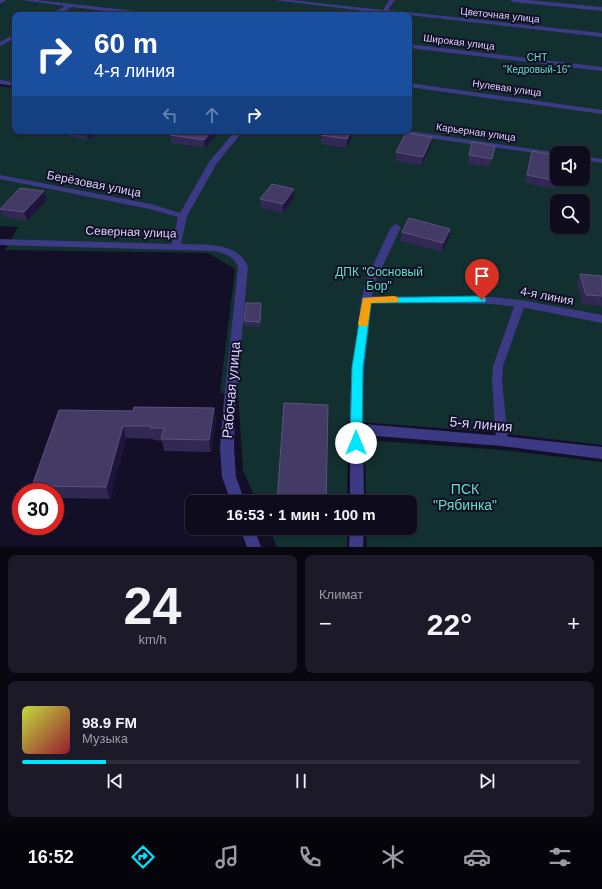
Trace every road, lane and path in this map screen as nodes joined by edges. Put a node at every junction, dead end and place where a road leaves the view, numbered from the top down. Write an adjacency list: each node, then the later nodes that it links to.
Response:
1 (3, 0): 6 (street)
2 (24, 0): 7 (street)
3 (277, 0): 11 (street, Цветочная улица)
4 (392, 0): 12 (street)
5 (513, 0): 8 (street)
6 (0, 2)
7 (70, 6): 9 (street); 10 (street)
8 (602, 9)
9 (59, 12)
10 (121, 12)
11 (375, 12)
12 (384, 12)
13 (412, 16): 14 (street, Цветочная улица)
14 (602, 35)
15 (12, 38): 16 (street)
16 (0, 44)
17 (412, 46): 18 (street, Широкая улица)
18 (602, 69)
19 (0, 82): 20 (street)
20 (12, 84)
21 (412, 85): 22 (street, Нулевая улица)
22 (602, 112)
23 (236, 134): 29 (street)
24 (412, 134): 25 (street, Карьерная улица)
25 (550, 153)
26 (590, 159): 27 (street)
27 (602, 161)
28 (0, 177): 29 (street, Берёзовая улица)
29 (183, 216): 32 (street)
30 (396, 227): 34 (street)
31 (0, 242): 32 (street, Северная улица)
32 (176, 247): 33 (street, Северная улица)
33 (241, 277): 40 (street, Рабочая улица)
34 (366, 300): 35 (street, 4-я линия); 37 (street)
35 (520, 304): 36 (street, 4-я линия); 38 (lane)
36 (602, 319)
37 (356, 429): 38 (street, 5-я линия); 41 (street)
38 (502, 442): 39 (street, 5-я линия)
39 (602, 453)
40 (235, 495)
41 (357, 495)
42 (250, 535): 44 (street)
43 (357, 535): 45 (street)
44 (254, 547)
45 (356, 547)

